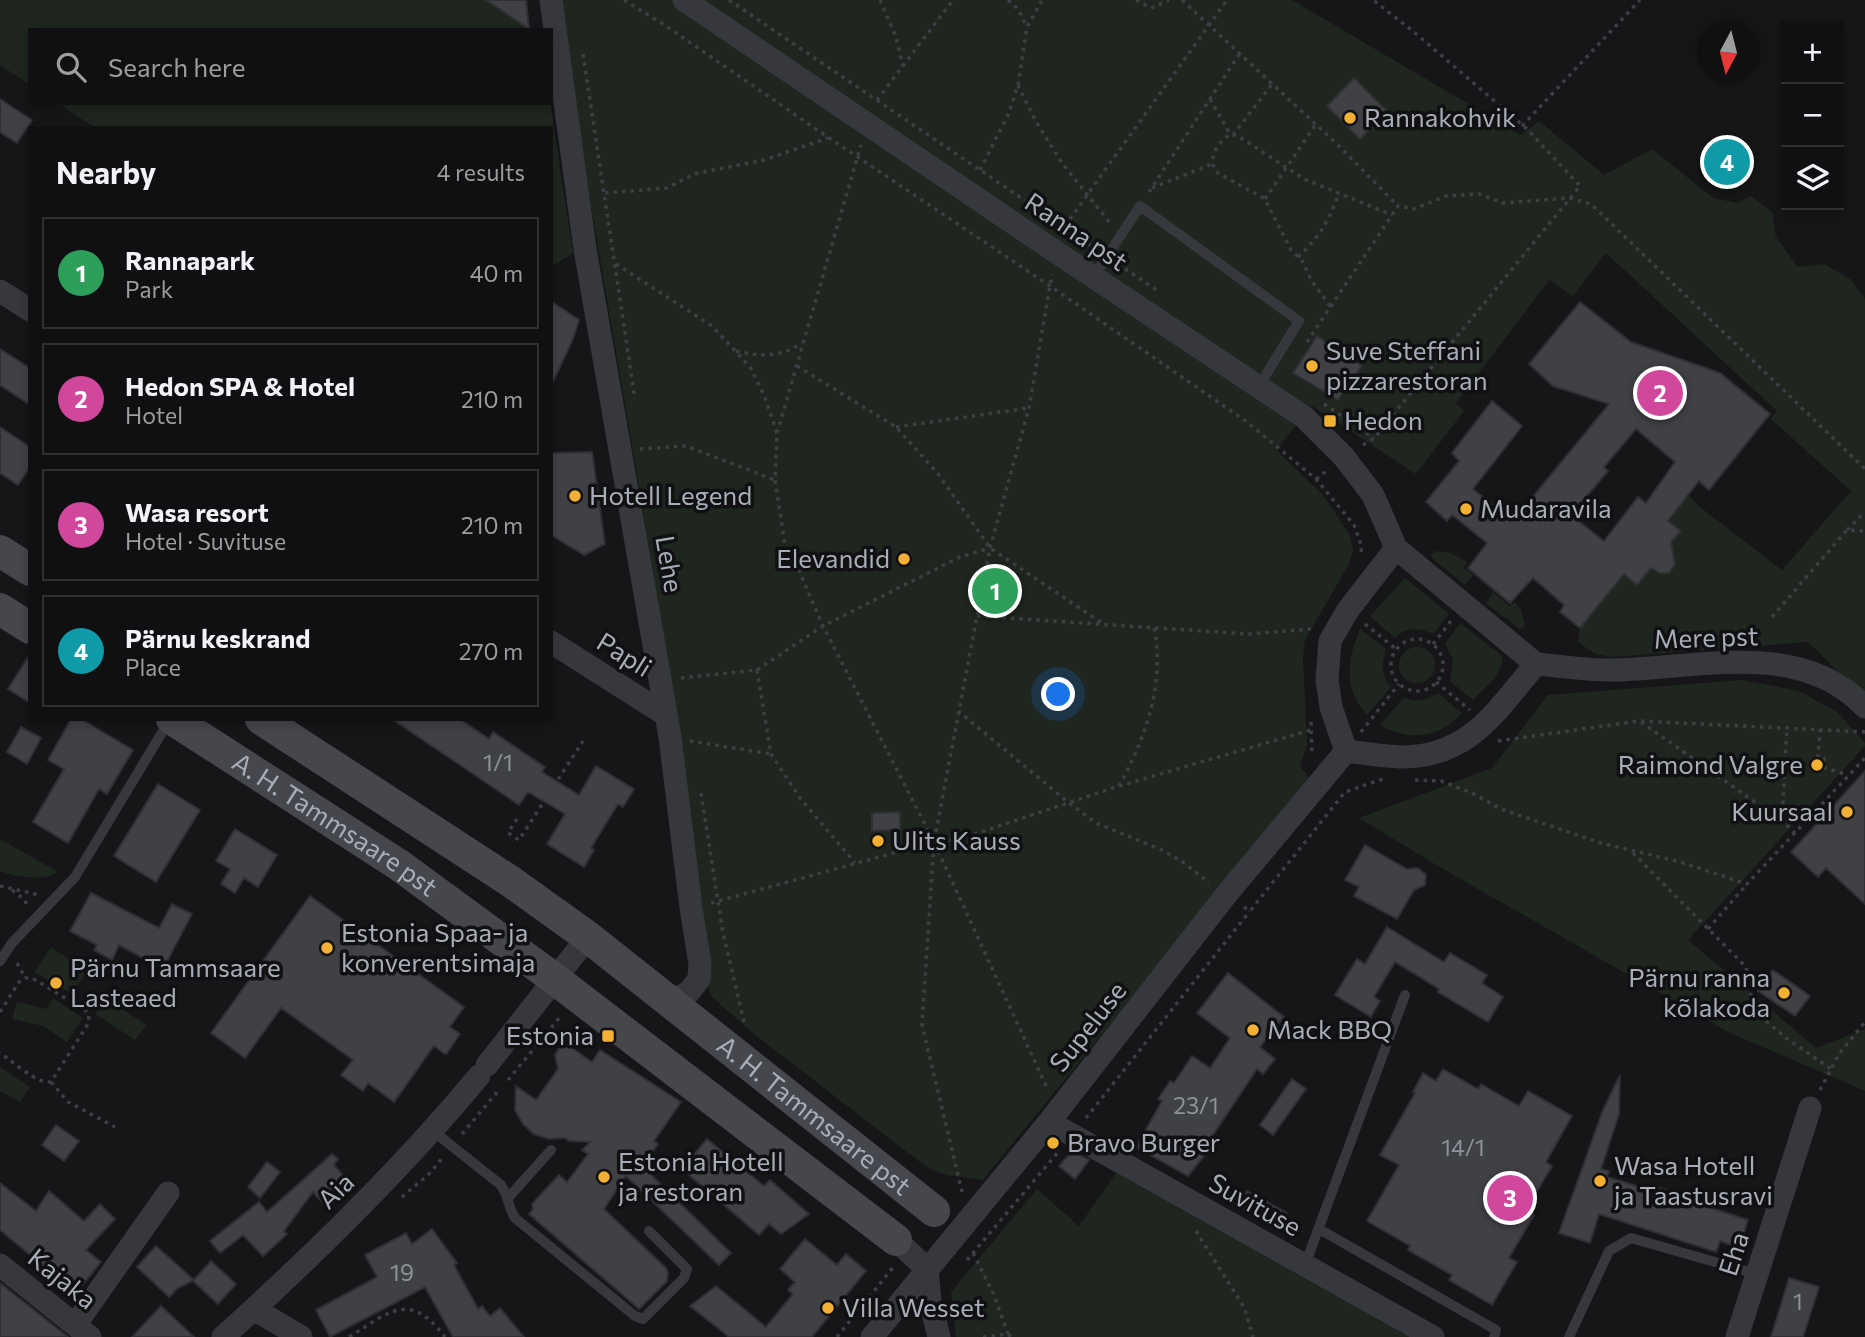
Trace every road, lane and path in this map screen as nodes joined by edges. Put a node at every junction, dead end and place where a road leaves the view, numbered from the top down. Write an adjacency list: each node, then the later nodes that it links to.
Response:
1 (551, 0): 44 (street, Lehe)
2 (624, 0): 28 (path)
3 (684, 0): 49 (street, Ranna pst)
4 (880, 0): 19 (path)
5 (953, 0): 19 (path)
6 (1008, 0): 16 (path)
7 (1042, 0): 16 (path)
8 (1136, 0): 9 (path)
9 (1169, 0)
10 (1182, 0): 15 (path)
11 (1227, 0): 15 (path)
12 (1373, 0): 25 (path)
13 (1640, 0): 25 (path)
14 (731, 1): 23 (path)
15 (1210, 25): 18 (path); 36 (path)
16 (1027, 27): 21 (path)
17 (581, 41): 35 (path)
18 (1240, 53): 20 (path); 22 (path)
19 (903, 66): 23 (path)
20 (1272, 83): 24 (path); 26 (path)
21 (1018, 85): 32 (path); 36 (path)
22 (1210, 99): 26 (path); 33 (path)
23 (877, 100): 32 (path)
24 (1317, 124): 31 (path); 40 (path)
25 (1525, 127): 37 (path)
26 (1231, 134): 30 (path); 31 (path)
27 (863, 136): 29 (path)
28 (828, 138): 29 (path); 35 (path)
29 (858, 157): 50 (path); 55 (path)
30 (1212, 164): 33 (path); 38 (path)
31 (1286, 168): 34 (path); 38 (path)
32 (980, 170): 42 (path)
33 (1151, 189): 39 (path)
34 (1339, 193): 41 (path); 46 (path)
35 (604, 194): 47 (path)
36 (1088, 196): 42 (path); 43 (path)
37 (1569, 198): 40 (path); 60 (path); 66 (path)
38 (1265, 199): 46 (path)
39 (1140, 206): 43 (lane); 59 (lane)
40 (1398, 206): 41 (path)
41 (1392, 215): 53 (path)
42 (1065, 226): 45 (path)
43 (1121, 236): 45 (lane)
44 (585, 249): 47 (path); 65 (street, Lehe)
45 (1107, 257): 49 (lane); 52 (path)
46 (1298, 257): 53 (path)
47 (615, 263): 57 (path); 62 (path)
48 (1052, 274): 50 (path)
49 (1093, 278): 59 (street, Ranna pst)
50 (1050, 286): 61 (path); 67 (path)
51 (0, 291): 54 (street)
52 (1162, 294)
53 (1331, 306): 56 (path)
54 (28, 309)
55 (804, 342): 57 (path); 58 (path)
56 (1304, 346)
57 (734, 350): 64 (path)
58 (797, 366): 63 (path); 64 (path)
59 (1259, 386): 73 (street, Ranna pst)
60 (1318, 400)
61 (1029, 408): 63 (path); 72 (path)
62 (637, 409)
63 (896, 427): 72 (path)
64 (777, 433): 68 (path)
65 (621, 451): 68 (path); 91 (street, Lehe)
66 (1865, 469)
67 (1316, 479)
68 (775, 480): 82 (path)
69 (1865, 512): 70 (path)
70 (1847, 530): 71 (path); 80 (path)
71 (1865, 531)
72 (990, 548): 79 (path); 81 (path); 82 (path)
73 (1396, 548): 76 (street); 78 (street)
74 (0, 551): 75 (street)
75 (28, 569)
76 (1464, 604): 87 (path); 89 (street)
77 (0, 609): 83 (street)
78 (1348, 610): 88 (path); 107 (street)
79 (978, 616): 81 (path); 95 (path)
80 (1772, 617)
81 (1105, 625): 84 (path)
82 (823, 626): 90 (path); 123 (path)
83 (28, 627)
84 (1154, 628): 85 (path); 117 (path)
85 (1317, 629)
86 (553, 643): 103 (street, Papli)
87 (1433, 644): 88 (path); 92 (path)
88 (1396, 649): 93 (path)
89 (1536, 664): 94 (street, Mere pst); 105 (street)
90 (757, 670): 91 (path); 109 (path)
91 (661, 681): 103 (street, Lehe)
92 (1436, 682): 93 (path); 105 (path)
93 (1399, 684): 107 (path)
94 (1865, 708)
95 (958, 711): 118 (path); 123 (path)
96 (170, 721): 135 (lane)
97 (174, 721): 125 (street, A. H. Tammsaare pst)
98 (264, 721): 120 (street, A. H. Tammsaare pst)
99 (1639, 721): 100 (path); 105 (path); 121 (path)
100 (1787, 726): 101 (path); 121 (path)
101 (1821, 729): 104 (path); 112 (path)
102 (1311, 730): 117 (path)
103 (676, 731): 108 (path); 109 (path); 132 (street, Lehe)
104 (1865, 732)
105 (1488, 733): 107 (street)
106 (583, 741): 119 (path)
107 (1346, 751): 130 (street, Supeluse)
108 (694, 754)
109 (771, 754): 126 (path)
110 (1865, 758): 112 (path)
111 (1450, 773): 115 (path)
112 (1848, 776): 122 (path)
113 (1384, 778): 130 (path)
114 (1407, 779): 115 (path)
115 (1441, 780): 124 (path)
116 (699, 781): 131 (path)
117 (1119, 786): 118 (path)
118 (1069, 803): 123 (path); 130 (path)
119 (517, 819)
120 (418, 821): 125 (street); 134 (street, A. H. Tammsaare pst)
121 (1782, 821): 122 (path)
122 (1795, 833): 127 (path)
123 (934, 842): 126 (path); 146 (path); 150 (path)
124 (1631, 852): 127 (path); 133 (path)
125 (394, 862): 136 (street, A. H. Tammsaare pst)
126 (855, 863): 131 (path)
127 (1747, 884): 133 (path)
128 (0, 886): 129 (path)
129 (12, 890)
130 (1226, 895): 146 (street, Supeluse)
131 (719, 901): 132 (path); 141 (path)
132 (691, 908): 138 (street, Lehe)
133 (1708, 929): 143 (path)
134 (588, 937): 136 (street, Aia); 138 (street, A. H. Tammsaare pst)
135 (0, 961)
136 (556, 980): 148 (street, Aia); 158 (street, A. H. Tammsaare pst)
137 (1405, 995): 156 (lane)
138 (671, 1000): 153 (street, A. H. Tammsaare pst)
139 (0, 1012): 144 (path)
140 (1865, 1021): 143 (path)
141 (746, 1028)
142 (0, 1053): 144 (path)
143 (1832, 1069): 145 (path)
144 (51, 1082): 147 (path)
145 (1810, 1108): 163 (street, Eha)
146 (1049, 1122): 155 (street, Supeluse); 161 (street, Suvituse)
147 (115, 1127)
148 (433, 1131): 152 (lane); 165 (street, Aia)
149 (551, 1150): 152 (lane)
150 (962, 1192)
151 (168, 1193): 166 (street)
152 (509, 1197): 157 (lane)
153 (934, 1210): 155 (street, A. H. Tammsaare pst)
154 (1193, 1225): 176 (path)
155 (959, 1229): 162 (street, Supeluse)
156 (1318, 1229): 161 (lane); 178 (lane)
157 (649, 1231)
158 (895, 1240): 162 (street, A. H. Tammsaare pst)
159 (973, 1252): 167 (path)
160 (0, 1265): 166 (street, Kajaka)
161 (1305, 1265): 177 (street, Suvituse)
162 (927, 1269): 173 (street, Supeluse); 174 (street)
163 (1757, 1274): 179 (lane); 180 (street, Eha)
164 (883, 1280): 172 (path)
165 (254, 1309): 168 (street, Aia); 169 (street)
166 (83, 1331)
167 (1010, 1336): 175 (path)
168 (223, 1337)
169 (301, 1337)
170 (348, 1337): 171 (path)
171 (445, 1337)
172 (837, 1337)
173 (872, 1337)
174 (939, 1337)
175 (983, 1337)
176 (1253, 1337)
177 (1433, 1337)
178 (1494, 1337)
179 (1569, 1337)
180 (1737, 1337)

